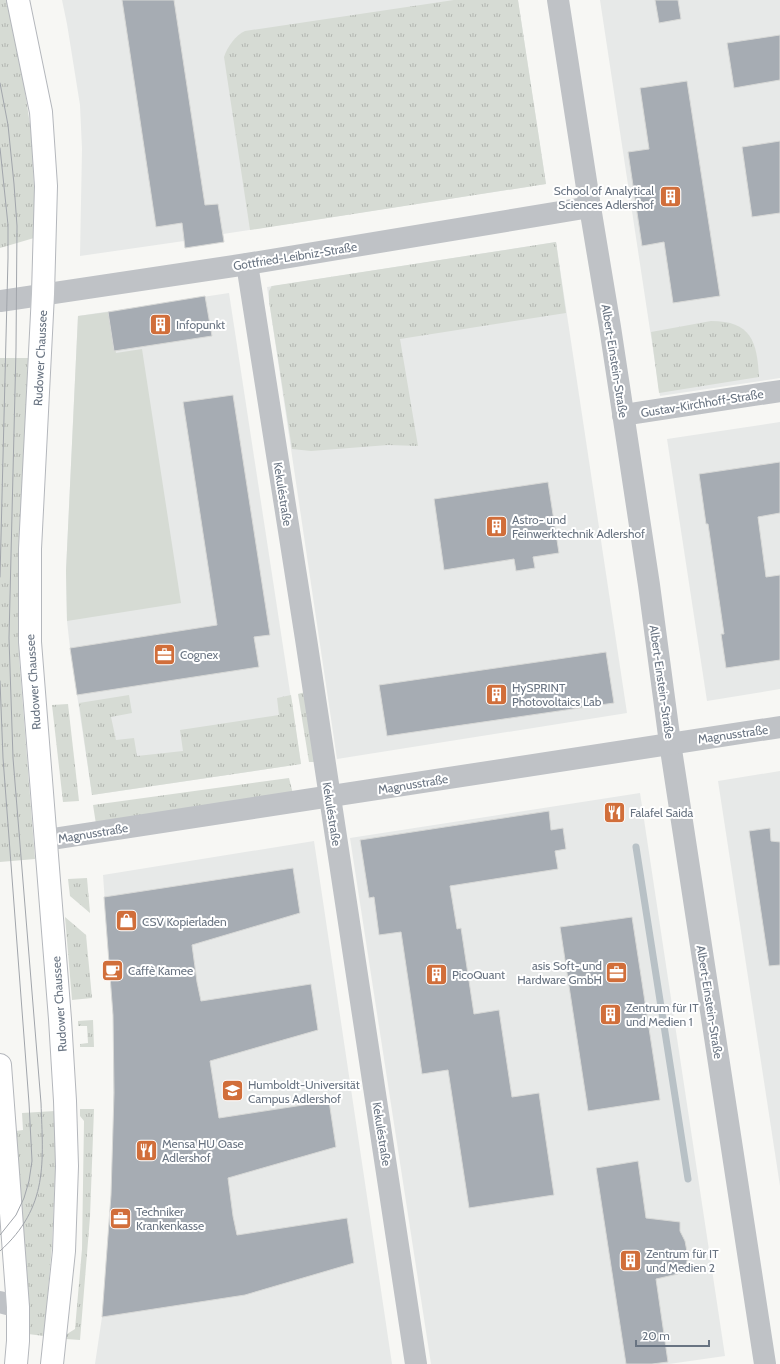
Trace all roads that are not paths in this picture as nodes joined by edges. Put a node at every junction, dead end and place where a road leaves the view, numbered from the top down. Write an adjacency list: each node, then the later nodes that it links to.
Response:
1 (18, 0): 5 (main road, Rudower Chaussee)
2 (558, 0): 3 (street, Albert-Einstein-Straße)
3 (590, 207): 4 (street, Gottfried-Leibniz-Straße); 8 (street, Albert-Einstein-Straße)
4 (247, 264): 5 (street, Gottfried-Leibniz-Straße); 11 (street, Kekuléstraße)
5 (43, 294): 6 (street, Gottfried-Leibniz-Straße); 12 (main road, Rudower Chaussee)
6 (0, 301)
7 (780, 391): 8 (street, Gustav-Kirchhoff-Straße)
8 (623, 415): 10 (street, Albert-Einstein-Straße)
9 (780, 727): 10 (street, Magnusstraße)
10 (670, 743): 11 (street, Magnusstraße); 20 (street, Albert-Einstein-Straße)
11 (330, 797): 12 (street, Magnusstraße); 19 (street, Kekuléstraße)
12 (46, 840): 18 (main road, Rudower Chaussee)
13 (0, 1065): 14 (main road)
14 (10, 1199): 15 (street); 16 (main road)
15 (0, 1226)
16 (9, 1305): 17 (main road)
17 (16, 1364)
18 (52, 1364)
19 (416, 1364)
20 (765, 1364)

